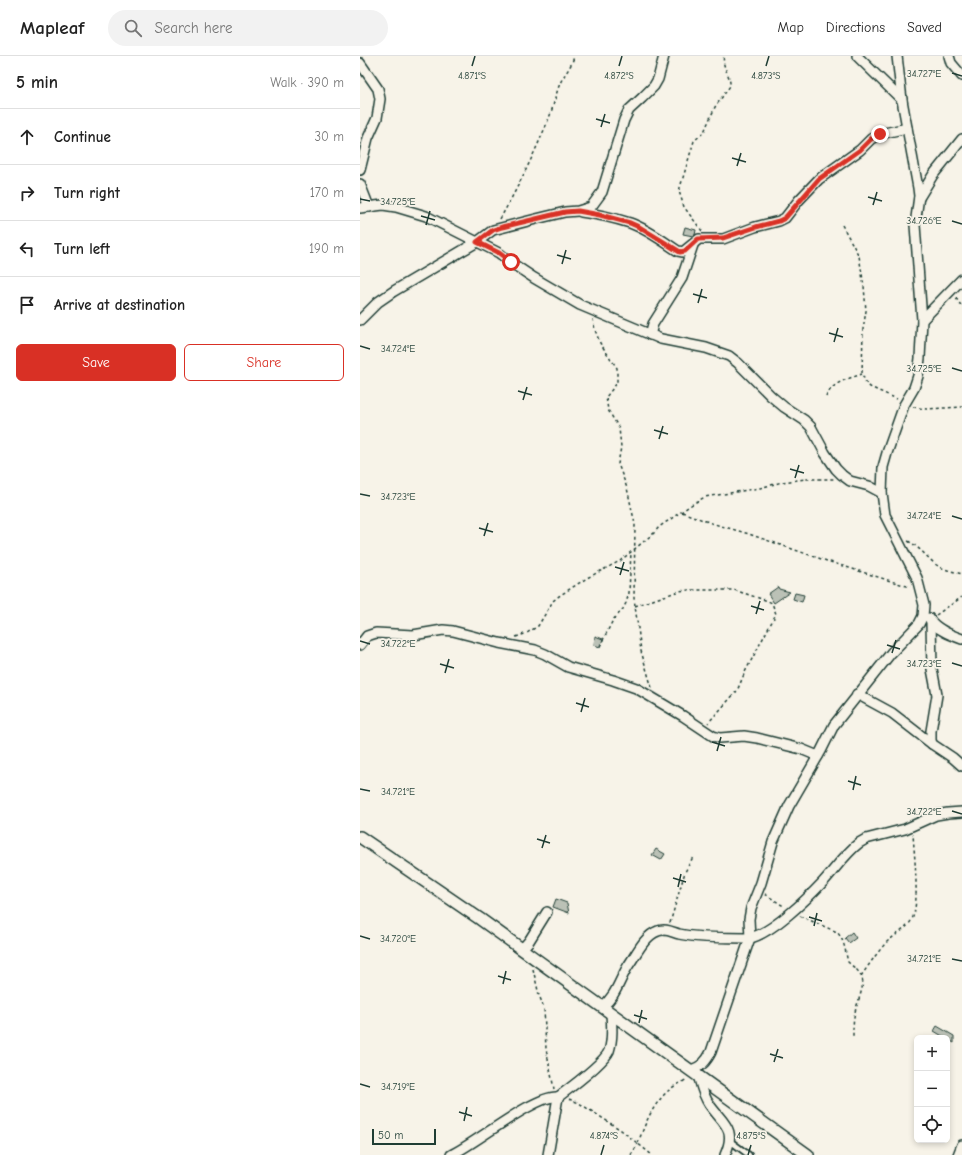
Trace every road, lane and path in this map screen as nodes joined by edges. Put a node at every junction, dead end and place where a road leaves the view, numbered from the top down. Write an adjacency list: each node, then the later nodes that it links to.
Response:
1 (574, 56): 18 (path)
2 (664, 56): 16 (street)
3 (724, 56): 19 (path)
4 (857, 56): 9 (street)
5 (898, 56): 9 (street)
6 (949, 56): 8 (street)
7 (360, 63): 12 (street)
8 (962, 76)
9 (902, 100): 10 (street)
10 (907, 128): 14 (street); 19 (street)
11 (962, 139): 14 (street)
12 (360, 170)
13 (360, 184): 15 (street)
14 (918, 199): 25 (street)
15 (365, 208): 20 (street)
16 (578, 211): 18 (street); 21 (street)
17 (842, 225): 27 (path)
18 (493, 230): 20 (street)
19 (708, 239): 21 (street)
20 (477, 242): 23 (street); 24 (street)
21 (694, 242): 26 (street)
22 (962, 279): 25 (street)
23 (592, 310): 26 (street); 35 (path)
24 (360, 320)
25 (922, 320): 29 (street)
26 (650, 335): 32 (street)
27 (862, 374): 28 (path); 29 (path)
28 (826, 397)
29 (904, 405): 30 (path); 32 (street)
30 (962, 407)
31 (835, 479): 33 (path)
32 (882, 493): 34 (street)
33 (682, 511): 35 (path); 38 (path)
34 (897, 539): 37 (path); 38 (street)
35 (635, 548): 36 (path); 41 (path)
36 (631, 552): 44 (path); 46 (path)
37 (962, 574)
38 (921, 592): 40 (street)
39 (962, 598): 42 (path)
40 (924, 605): 42 (street); 47 (street)
41 (635, 606): 48 (path); 49 (path)
42 (930, 620): 43 (street); 50 (street)
43 (962, 639)
44 (499, 643): 45 (street); 48 (street)
45 (360, 645)
46 (600, 646)
47 (857, 694): 50 (street); 51 (street)
48 (655, 700): 49 (street)
49 (704, 730): 51 (street)
50 (932, 744): 52 (street)
51 (818, 756): 57 (street)
52 (962, 766)
53 (962, 812): 54 (street)
54 (913, 826): 58 (street); 63 (path)
55 (360, 837): 62 (street)
56 (693, 857): 60 (path)
57 (758, 892): 58 (path); 61 (street)
58 (791, 911): 61 (street); 63 (path)
59 (548, 912): 62 (street)
60 (667, 930): 61 (street); 64 (street)
61 (750, 938): 66 (street)
62 (526, 952): 64 (street); 67 (path)
63 (861, 976): 65 (path)
64 (607, 1010): 66 (street); 67 (street)
65 (853, 1037)
66 (695, 1073): 68 (street); 69 (path); 77 (street)
67 (560, 1096): 69 (path); 71 (street); 72 (street)
68 (730, 1141): 75 (street); 76 (lane)
69 (638, 1143): 73 (path); 74 (path)
70 (962, 1145): 78 (street)
71 (451, 1155)
72 (548, 1155)
73 (631, 1155)
74 (652, 1155)
75 (725, 1155)
76 (749, 1155)
77 (808, 1155)
78 (958, 1155)

